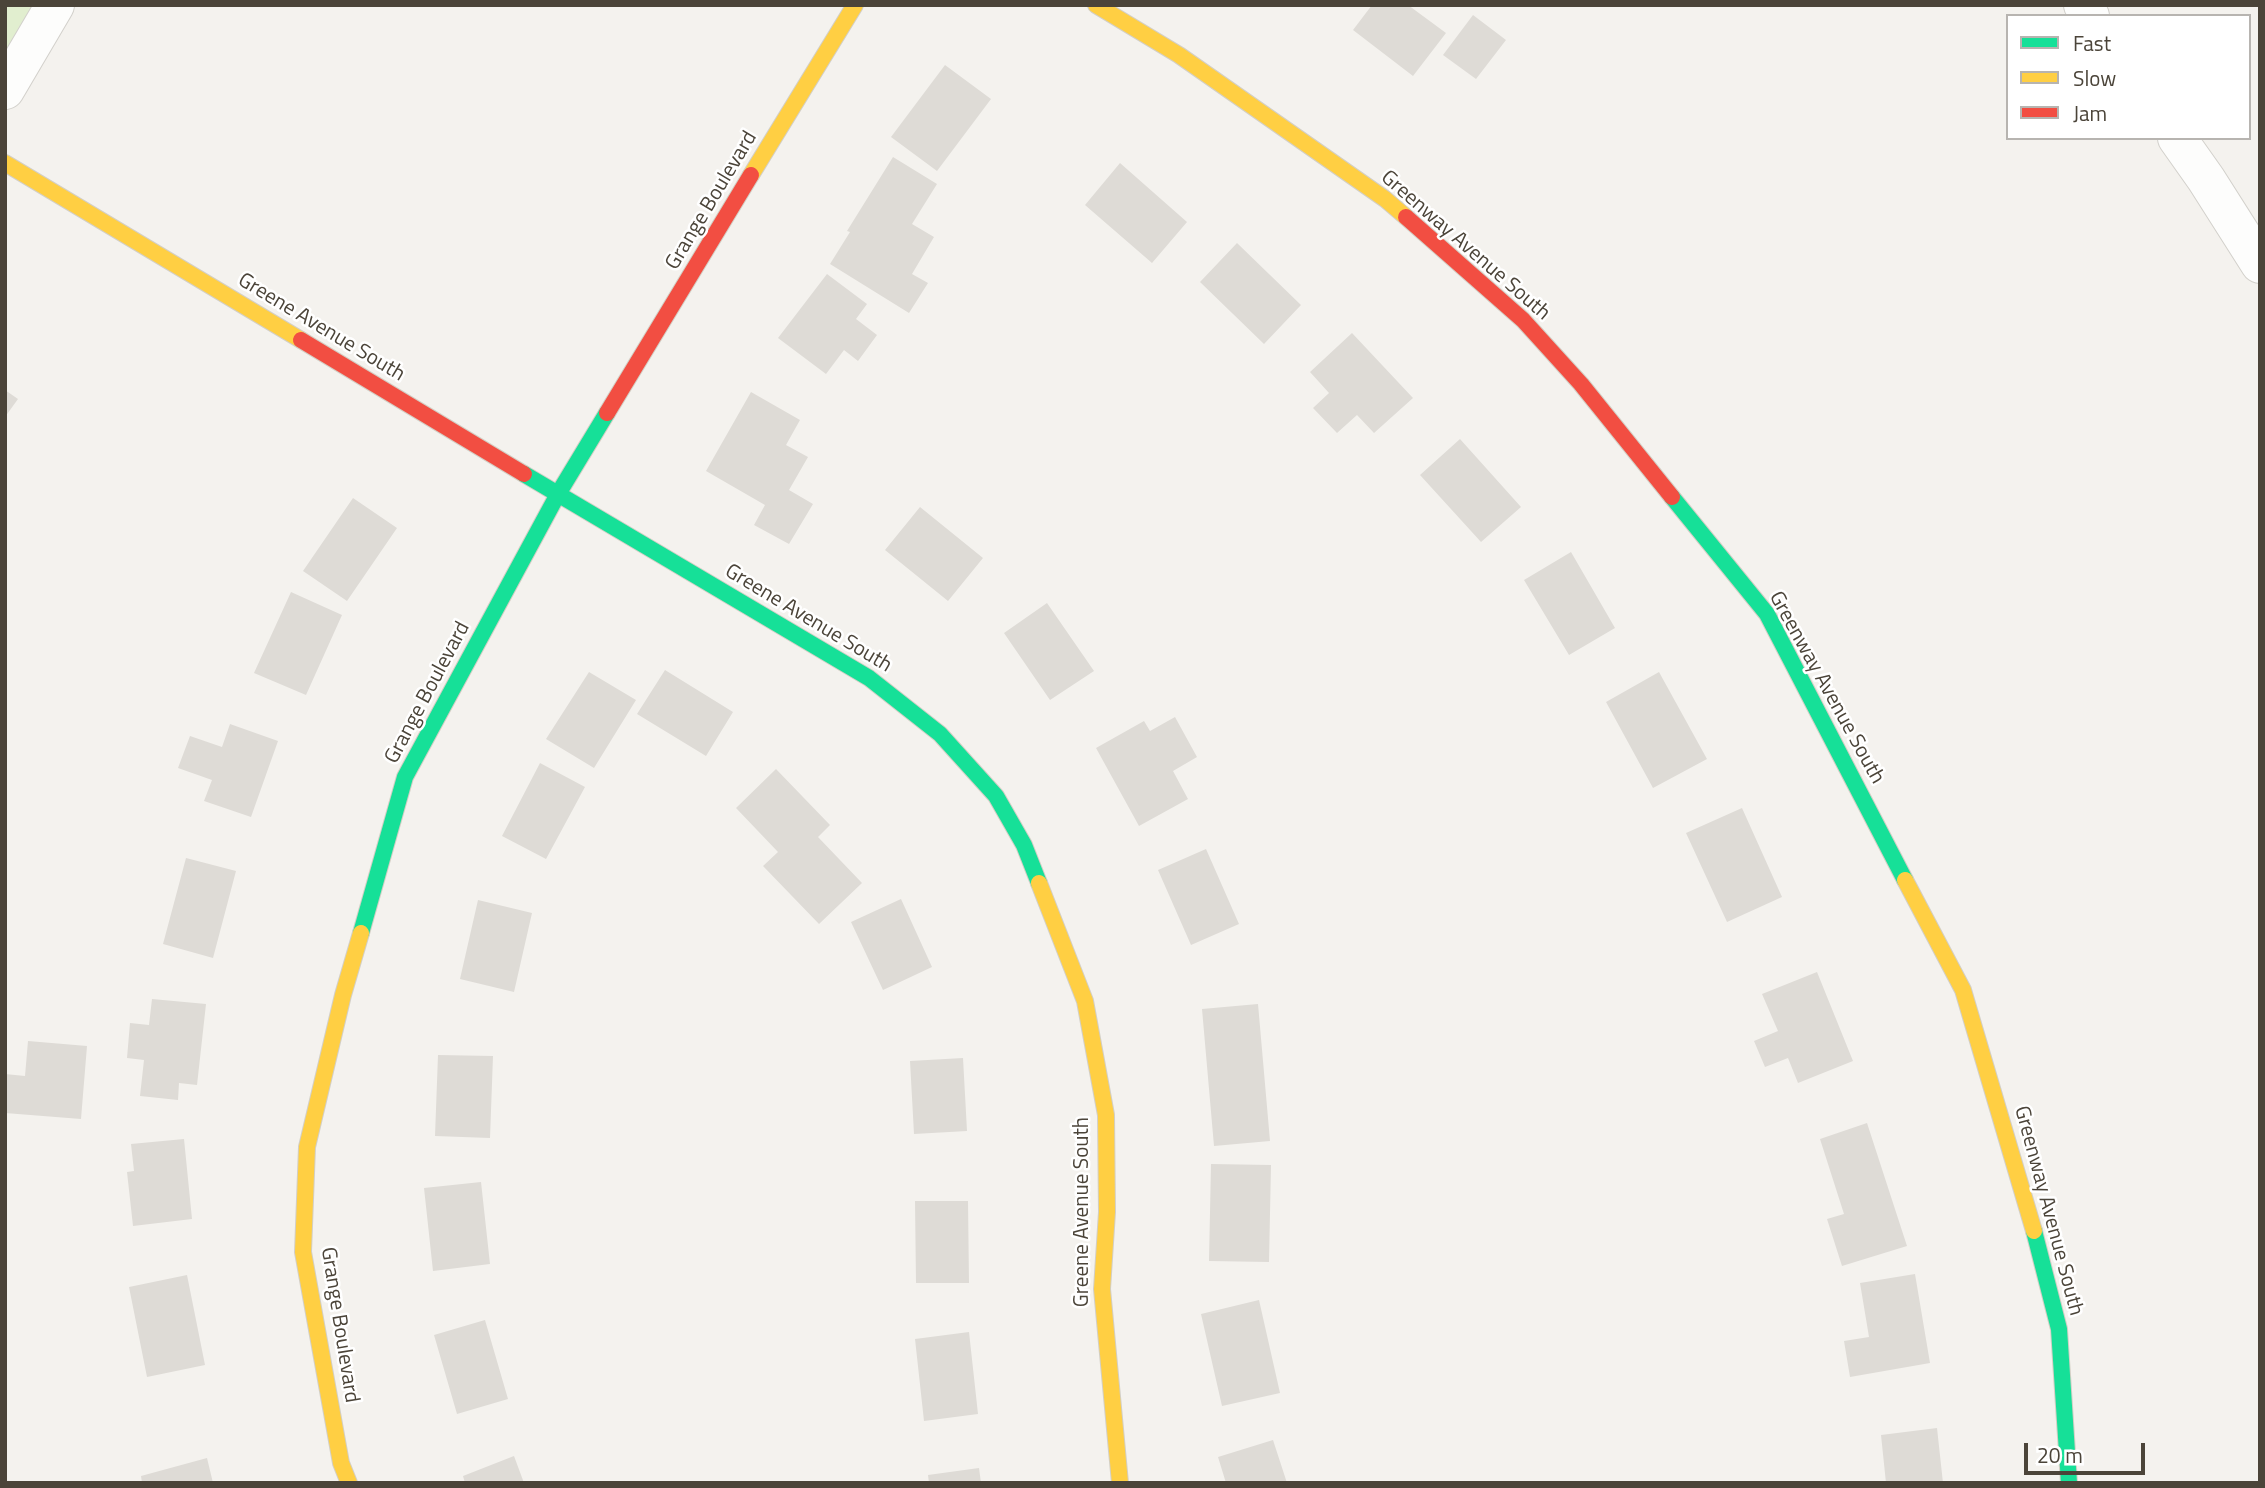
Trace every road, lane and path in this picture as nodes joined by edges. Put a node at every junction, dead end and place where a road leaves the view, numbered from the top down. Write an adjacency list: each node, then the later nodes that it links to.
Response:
1 (55, 5): 4 (street)
2 (855, 5): 8 (street, Grange Boulevard)
3 (1096, 5): 11 (street, Greenway Avenue South)
4 (5, 90)
5 (2179, 140): 7 (street)
6 (5, 163): 8 (street, Greene Avenue South)
7 (2260, 264)
8 (558, 495): 9 (street, Grange Boulevard); 10 (street, Greene Avenue South)
9 (349, 1483)
10 (1120, 1483)
11 (2069, 1483)

